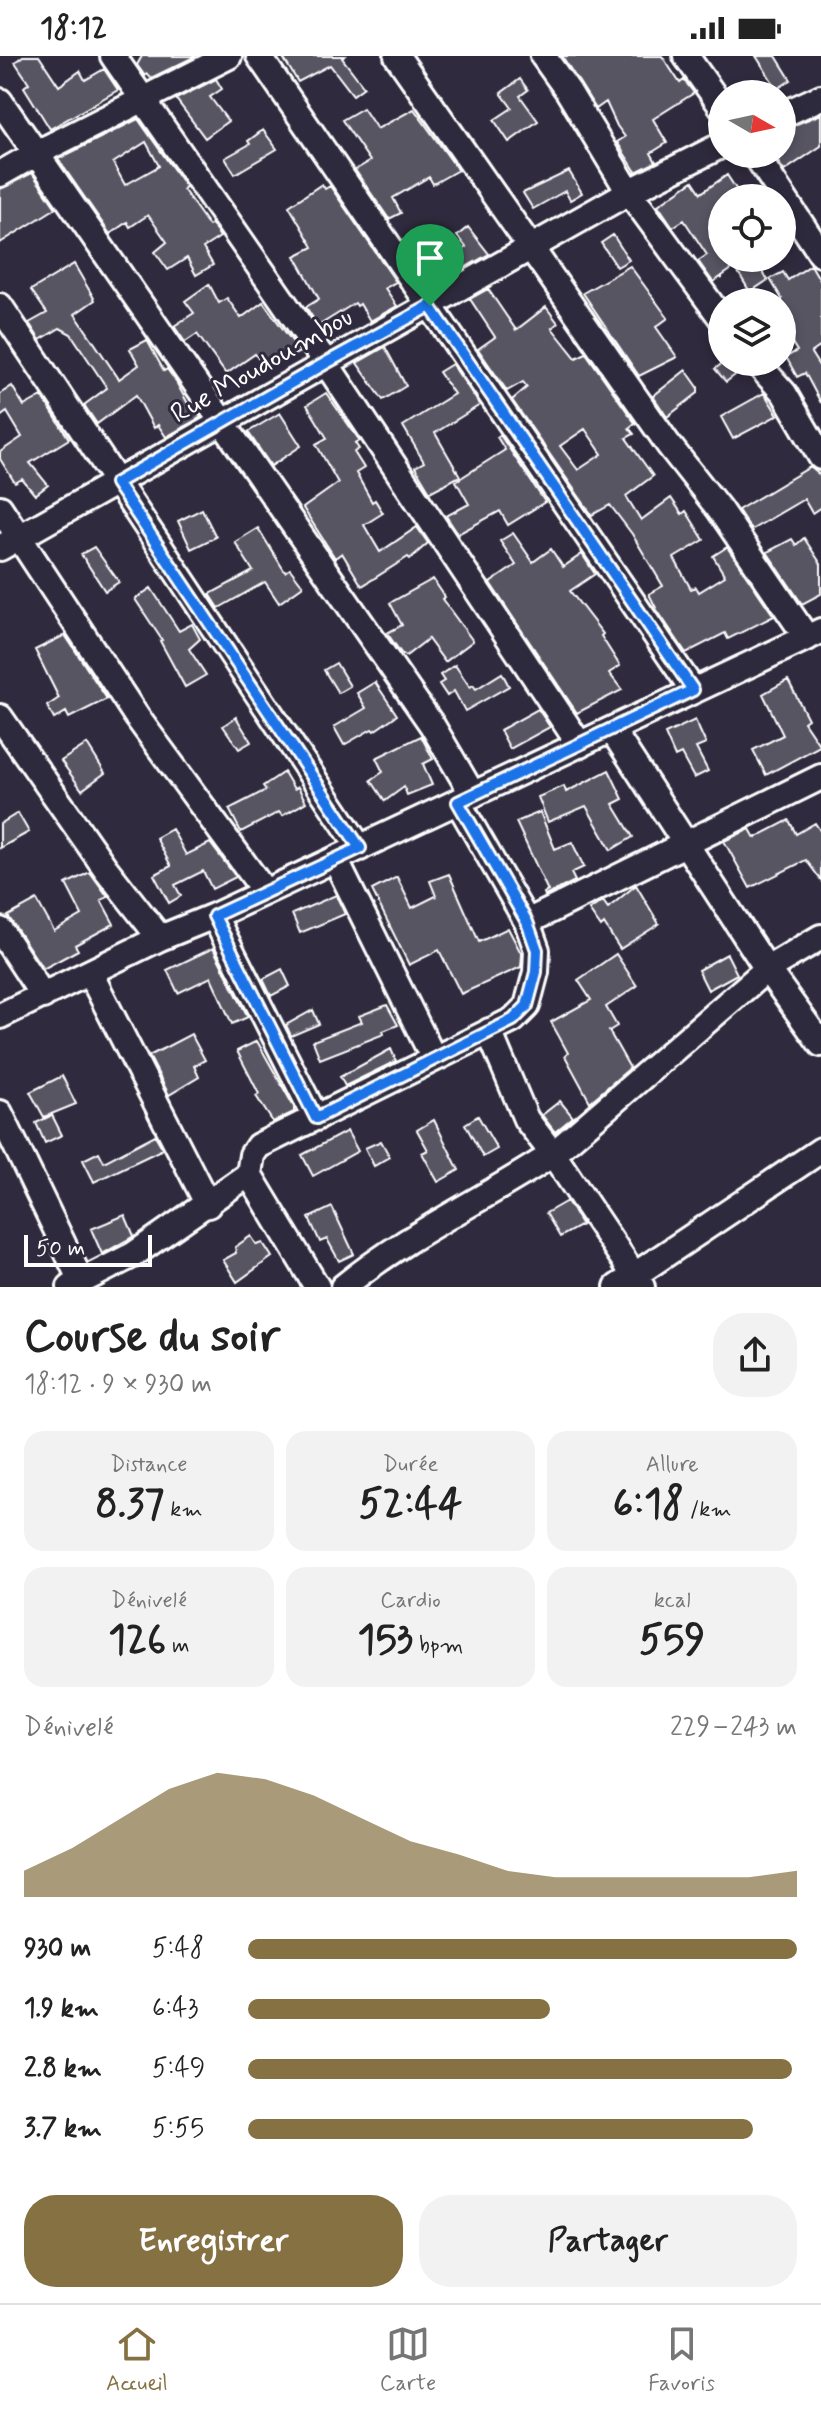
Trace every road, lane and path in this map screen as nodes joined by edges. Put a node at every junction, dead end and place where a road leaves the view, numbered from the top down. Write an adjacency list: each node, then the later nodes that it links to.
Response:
1 (113, 56): 9 (street)
2 (229, 56): 9 (street)
3 (259, 56): 21 (street)
4 (397, 56): 17 (street)
5 (543, 56): 16 (street)
6 (686, 56): 7 (street)
7 (708, 87)
8 (821, 97): 11 (street)
9 (144, 99): 13 (street); 22 (street)
10 (0, 101): 13 (street)
11 (796, 109)
12 (708, 152): 16 (street, Rue Moudoumbou)
13 (35, 154): 15 (street); 24 (street)
14 (764, 168): 18 (street)
15 (0, 174)
16 (629, 192): 17 (street, Rue Moudoumbou); 19 (street)
17 (532, 248): 21 (street, Rue Moudoumbou); 29 (street)
18 (821, 254)
19 (708, 300)
20 (0, 306): 26 (street)
21 (430, 306): 22 (street, Rue Moudoumbou); 30 (street)
22 (326, 363): 24 (street, Rue Moudoumbou); 33 (street)
23 (769, 376): 25 (street)
24 (224, 423): 26 (street, Rue Moudoumbou); 35 (street)
25 (821, 457)
26 (116, 483): 28 (street, Rue Moudoumbou); 37 (street)
27 (0, 508): 28 (street)
28 (10, 543): 39 (street)
29 (814, 635): 30 (street)
30 (693, 690): 32 (street)
31 (0, 717): 44 (street)
32 (612, 730): 33 (street); 36 (street)
33 (580, 745): 35 (street)
34 (821, 777): 36 (street)
35 (465, 798): 37 (street); 41 (street)
36 (686, 845): 41 (street); 45 (street)
37 (360, 848): 38 (street)
38 (335, 859): 39 (street); 51 (street)
39 (265, 892): 40 (street)
40 (214, 916): 44 (street); 53 (street)
41 (527, 922): 49 (street)
42 (0, 930): 47 (street)
43 (821, 937): 45 (street)
44 (160, 938): 46 (street)
45 (767, 969): 50 (street); 55 (street)
46 (90, 973): 47 (street); 57 (street)
47 (43, 996): 48 (street)
48 (0, 1016)
49 (489, 1031): 51 (street); 55 (street)
50 (821, 1044)
51 (434, 1059): 53 (street)
52 (0, 1113): 59 (street)
53 (316, 1118): 56 (street)
54 (821, 1150): 58 (street)
55 (553, 1154): 58 (street); 61 (street)
56 (249, 1174): 57 (street); 60 (street)
57 (208, 1205): 59 (street)
58 (631, 1283)
59 (76, 1284)
60 (317, 1287)
61 (343, 1287)

